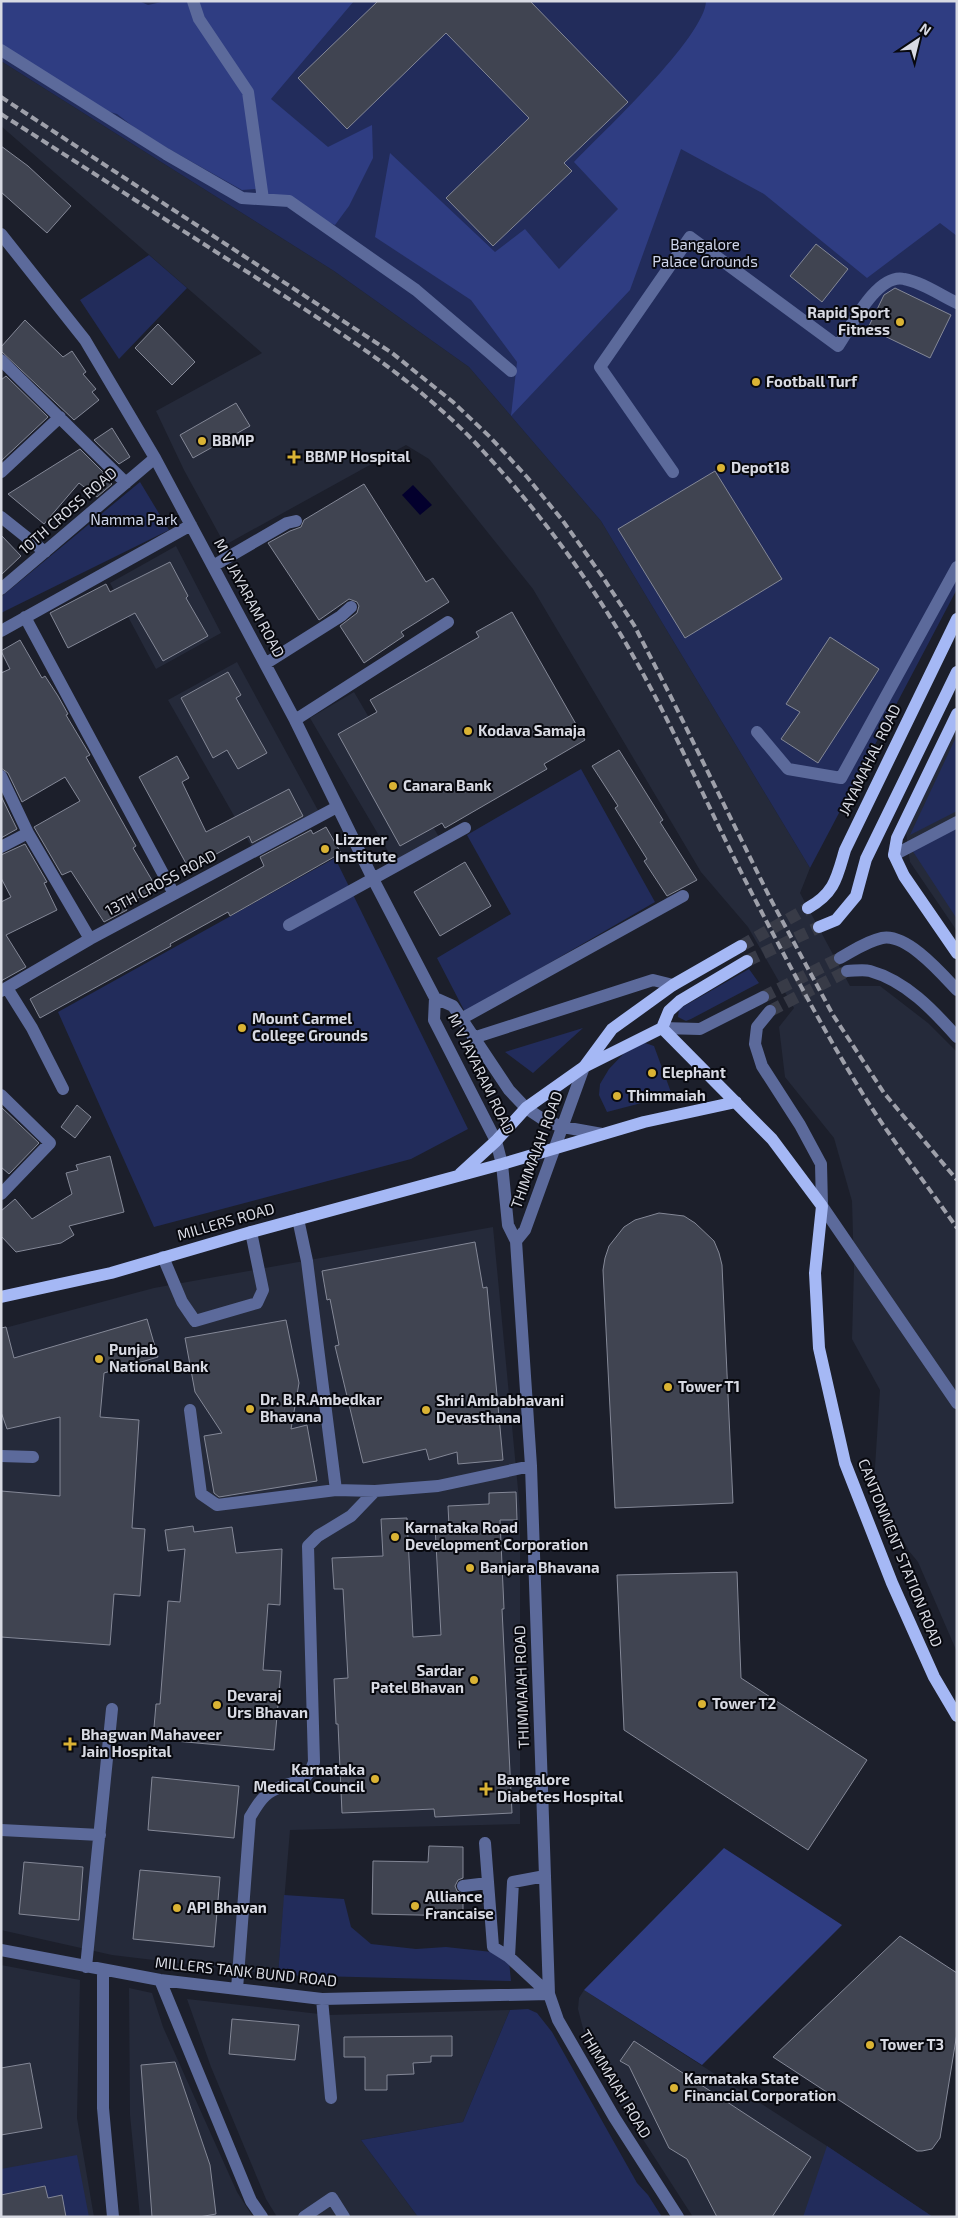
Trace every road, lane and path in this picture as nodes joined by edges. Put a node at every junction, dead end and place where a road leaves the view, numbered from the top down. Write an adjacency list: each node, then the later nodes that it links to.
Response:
1 (193, 1): 3 (street)
2 (1, 50): 3 (street)
3 (264, 199): 7 (street)
4 (1, 234): 9 (street, M V JAYARAM ROAD)
5 (957, 303): 11 (street)
6 (3, 365): 8 (street)
7 (511, 371)
8 (60, 417): 10 (street); 12 (street)
9 (155, 458): 12 (street, 10TH CROSS ROAD); 15 (street, M V JAYARAM ROAD)
10 (1, 472)
11 (673, 472)
12 (126, 483): 16 (street, 10TH CROSS ROAD)
13 (1, 517): 16 (street)
14 (296, 521): 17 (street)
15 (191, 525): 17 (street, M V JAYARAM ROAD); 21 (street)
16 (45, 552): 19 (street, 10TH CROSS ROAD)
17 (213, 566): 25 (street, M V JAYARAM ROAD)
18 (957, 567): 29 (street)
19 (1, 589)
20 (351, 607): 25 (street)
21 (25, 618): 24 (street); 38 (street)
22 (957, 619): 40 (main road, JAYAMAHAL ROAD)
23 (448, 622): 28 (street)
24 (1, 631)
25 (265, 664): 28 (street, M V JAYARAM ROAD)
26 (957, 672): 42 (main road)
27 (957, 714): 36 (main road)
28 (295, 720): 31 (street, M V JAYARAM ROAD)
29 (757, 732)
30 (1, 776): 34 (street)
31 (337, 807): 37 (street, M V JAYARAM ROAD); 38 (street, 13TH CROSS ROAD)
32 (957, 822): 36 (street)
33 (465, 828): 37 (street)
34 (28, 833): 35 (street); 43 (street)
35 (1, 847)
36 (894, 855): 45 (main road)
37 (373, 879): 41 (street); 53 (street, M V JAYARAM ROAD)
38 (174, 894): 43 (street, 13TH CROSS ROAD)
39 (683, 896): 55 (street)
40 (808, 908)
41 (289, 925)
42 (819, 928)
43 (90, 939): 50 (street, 13TH CROSS ROAD)
44 (742, 946): 49 (main road, MILLERS ROAD)
45 (957, 953)
46 (840, 958): 51 (street)
47 (747, 961): 56 (main road)
48 (847, 971): 57 (street)
49 (673, 985): 58 (street); 59 (main road, MILLERS ROAD)
50 (4, 989): 60 (street)
51 (957, 990)
52 (763, 996): 56 (street)
53 (435, 998): 55 (street, M V JAYARAM ROAD); 66 (street, M V JAYARAM ROAD)
54 (770, 1011): 71 (street)
55 (461, 1019): 58 (street, M V JAYARAM ROAD)
56 (662, 1028): 59 (main road); 62 (main road)
57 (957, 1037)
58 (473, 1038): 63 (street, M V JAYARAM ROAD)
59 (584, 1067): 63 (main road, MILLERS ROAD); 64 (street, THIMMAIAH ROAD)
60 (62, 1089)
61 (1, 1095): 70 (street)
62 (736, 1102): 65 (main road); 71 (main road)
63 (526, 1108): 64 (street, M V JAYARAM ROAD); 66 (main road, MILLERS ROAD)
64 (563, 1127): 65 (street, M V JAYARAM ROAD); 67 (street, THIMMAIAH ROAD)
65 (602, 1134): 67 (main road)
66 (496, 1142): 68 (street, M V JAYARAM ROAD); 69 (main road, MILLERS ROAD)
67 (556, 1148): 68 (main road); 74 (street, THIMMAIAH ROAD)
68 (502, 1164): 69 (main road, MILLERS ROAD); 74 (street, THIMMAIAH ROAD)
69 (458, 1176): 72 (main road, MILLERS ROAD)
70 (4, 1187)
71 (822, 1206): 77 (street); 85 (main road, CANTONMENT STATION ROAD)
72 (298, 1219): 73 (main road, MILLERS ROAD); 82 (street)
73 (251, 1232): 75 (main road, MILLERS ROAD); 75 (street)
74 (516, 1240): 81 (street, THIMMAIAH ROAD)
75 (163, 1257): 76 (main road, MILLERS ROAD)
76 (1, 1297)
77 (957, 1403)
78 (190, 1410): 82 (street)
79 (1, 1456): 80 (street)
80 (33, 1457)
81 (531, 1466): 83 (street); 89 (street, THIMMAIAH ROAD)
82 (336, 1490): 83 (street)
83 (375, 1491): 97 (street)
84 (112, 1709): 87 (street)
85 (957, 1716)
86 (1, 1830): 87 (street)
87 (100, 1836): 94 (street)
88 (485, 1843): 90 (street)
89 (545, 1876): 93 (street); 98 (street, THIMMAIAH ROAD)
90 (488, 1883): 91 (street); 93 (street)
91 (463, 1886)
92 (1, 1950): 94 (street, MILLERS TANK BUND ROAD)
93 (509, 1957): 98 (street)
94 (86, 1967): 95 (street, MILLERS TANK BUND ROAD)
95 (103, 1971): 96 (street, MILLERS TANK BUND ROAD); 101 (street)
96 (160, 1980): 97 (street, MILLERS TANK BUND ROAD); 102 (street)
97 (237, 1988): 99 (street, MILLERS TANK BUND ROAD)
98 (549, 1994): 99 (street, MILLERS TANK BUND ROAD); 105 (street, THIMMAIAH ROAD)
99 (322, 1999): 100 (street)
100 (331, 2098)
101 (113, 2217)
102 (262, 2217)
103 (304, 2217): 104 (street)
104 (344, 2217)
105 (678, 2217)

